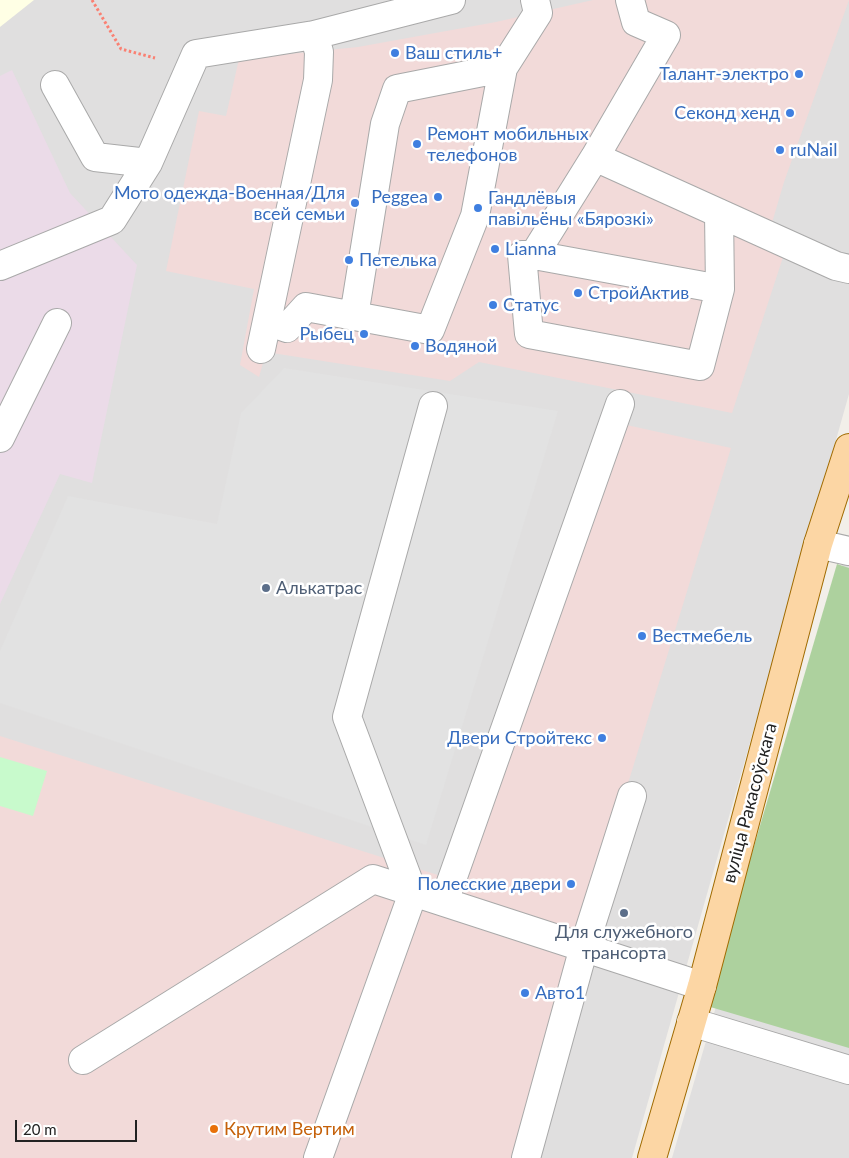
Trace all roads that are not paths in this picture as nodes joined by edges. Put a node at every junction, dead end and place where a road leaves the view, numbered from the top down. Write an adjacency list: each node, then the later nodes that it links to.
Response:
1 (451, 0): 4 (lane)
2 (535, 0): 5 (lane)
3 (630, 0): 7 (lane)
4 (314, 35): 8 (lane); 15 (lane)
5 (503, 68): 14 (lane); 14 (lane)
6 (55, 85): 8 (lane)
7 (595, 157): 9 (lane); 10 (lane)
8 (148, 162): 11 (lane)
9 (719, 213): 12 (lane); 13 (lane)
10 (534, 255): 13 (lane); 13 (lane)
11 (0, 266)
12 (849, 269)
13 (720, 289)
14 (354, 316): 15 (lane)
15 (267, 321): 17 (lane)
16 (57, 323): 20 (lane)
17 (261, 349)
18 (620, 404): 26 (lane)
19 (433, 406): 25 (lane)
20 (0, 438)
21 (849, 448): 22 (main road, вуліца Ракасоўскага)
22 (818, 544): 23 (lane); 28 (main road, вуліца Ракасоўскага)
23 (849, 551)
24 (632, 796): 27 (lane)
25 (413, 893): 26 (lane); 30 (lane); 32 (lane)
26 (444, 902): 27 (lane)
27 (584, 948): 28 (lane); 33 (lane)
28 (702, 986): 29 (main road, вуліца Ракасоўскага)
29 (691, 1022): 31 (lane); 34 (main road, вуліца Ракасоўскага)
30 (83, 1060)
31 (849, 1070)
32 (318, 1158)
33 (526, 1158)
34 (652, 1158)

